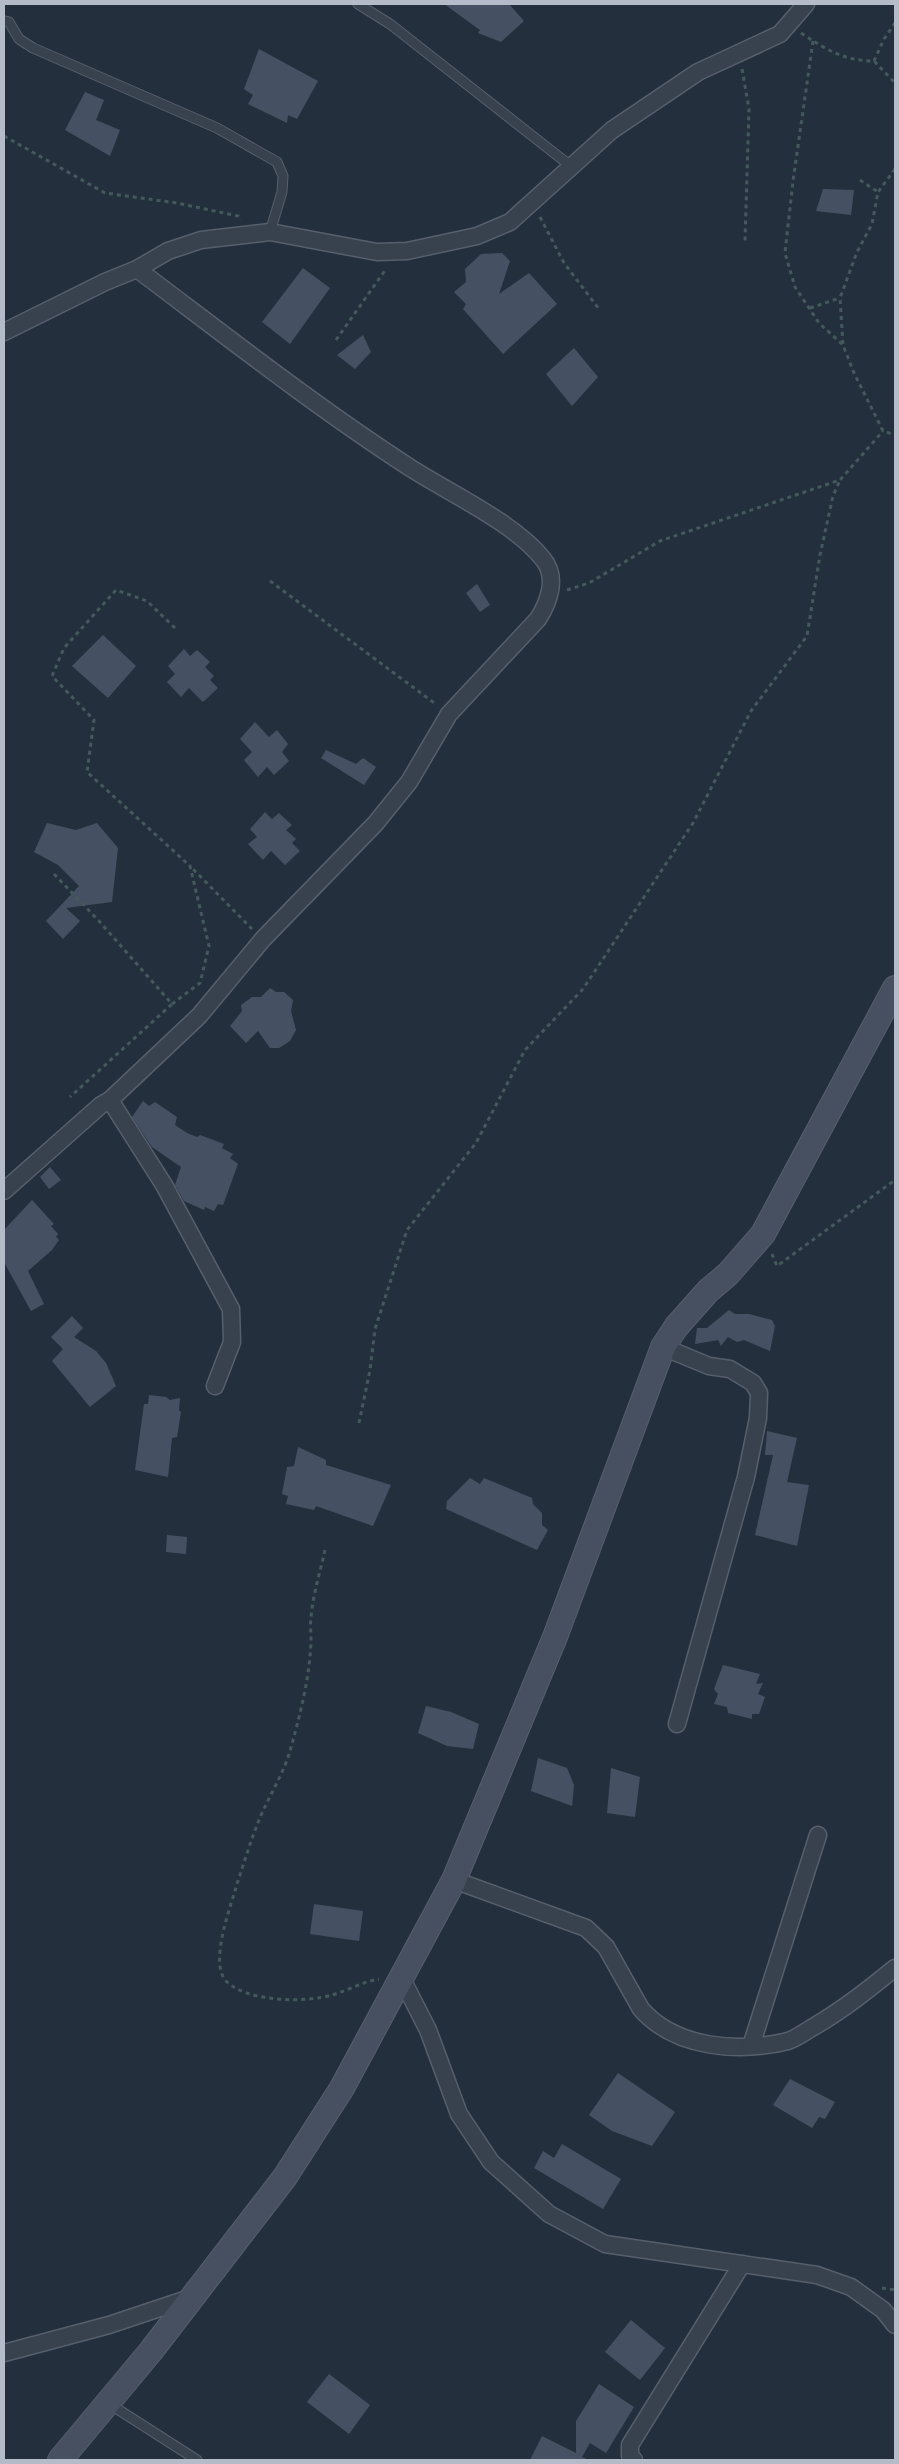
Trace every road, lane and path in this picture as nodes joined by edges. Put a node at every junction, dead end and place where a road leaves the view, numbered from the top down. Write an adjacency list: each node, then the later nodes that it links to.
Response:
1 (358, 4): 11 (lane)
2 (806, 4): 5 (street)
3 (4, 21): 16 (lane)
4 (895, 23): 8 (path)
5 (786, 29): 6 (path); 7 (street)
6 (813, 41): 8 (path); 22 (path)
7 (739, 54): 11 (street); 18 (path)
8 (874, 61): 9 (path)
9 (895, 83)
10 (4, 136): 17 (path)
11 (572, 167): 15 (street)
12 (895, 169): 14 (path)
13 (860, 180): 14 (path)
14 (878, 192): 21 (path)
15 (532, 202): 19 (street); 23 (path)
16 (270, 232): 17 (street); 19 (street)
17 (250, 233): 20 (street)
18 (745, 241)
19 (398, 251): 25 (path)
20 (137, 269): 24 (street); 31 (street)
21 (840, 298): 22 (path); 26 (path)
22 (810, 308): 26 (path)
23 (600, 309)
24 (4, 332)
25 (336, 340)
26 (843, 345): 27 (path)
27 (883, 431): 28 (path); 29 (path)
28 (895, 436)
29 (840, 480): 31 (path); 46 (path)
30 (270, 581): 33 (path)
31 (550, 595): 33 (street)
32 (175, 628): 34 (path)
33 (449, 714): 36 (street)
34 (190, 866): 36 (path); 38 (path)
35 (54, 874): 38 (path)
36 (263, 939): 40 (street)
37 (895, 988): 43 (street)
38 (172, 1004): 39 (path)
39 (70, 1097)
40 (110, 1100): 42 (street); 45 (street)
41 (895, 1180): 43 (path)
42 (4, 1191)
43 (763, 1234): 44 (street)
44 (663, 1347): 48 (street); 50 (street)
45 (215, 1386)
46 (358, 1423)
47 (325, 1550): 52 (path)
48 (677, 1724)
49 (818, 1835): 53 (street)
50 (454, 1880): 52 (street); 53 (street)
51 (895, 1968): 53 (street)
52 (401, 1977): 54 (street); 55 (street)
53 (750, 2046)
54 (742, 2264): 56 (street); 61 (street)
55 (193, 2296): 57 (street); 58 (street)
56 (895, 2325)
57 (4, 2353)
58 (108, 2403): 59 (street); 60 (lane)
59 (60, 2460)
60 (197, 2460)
61 (634, 2460)

